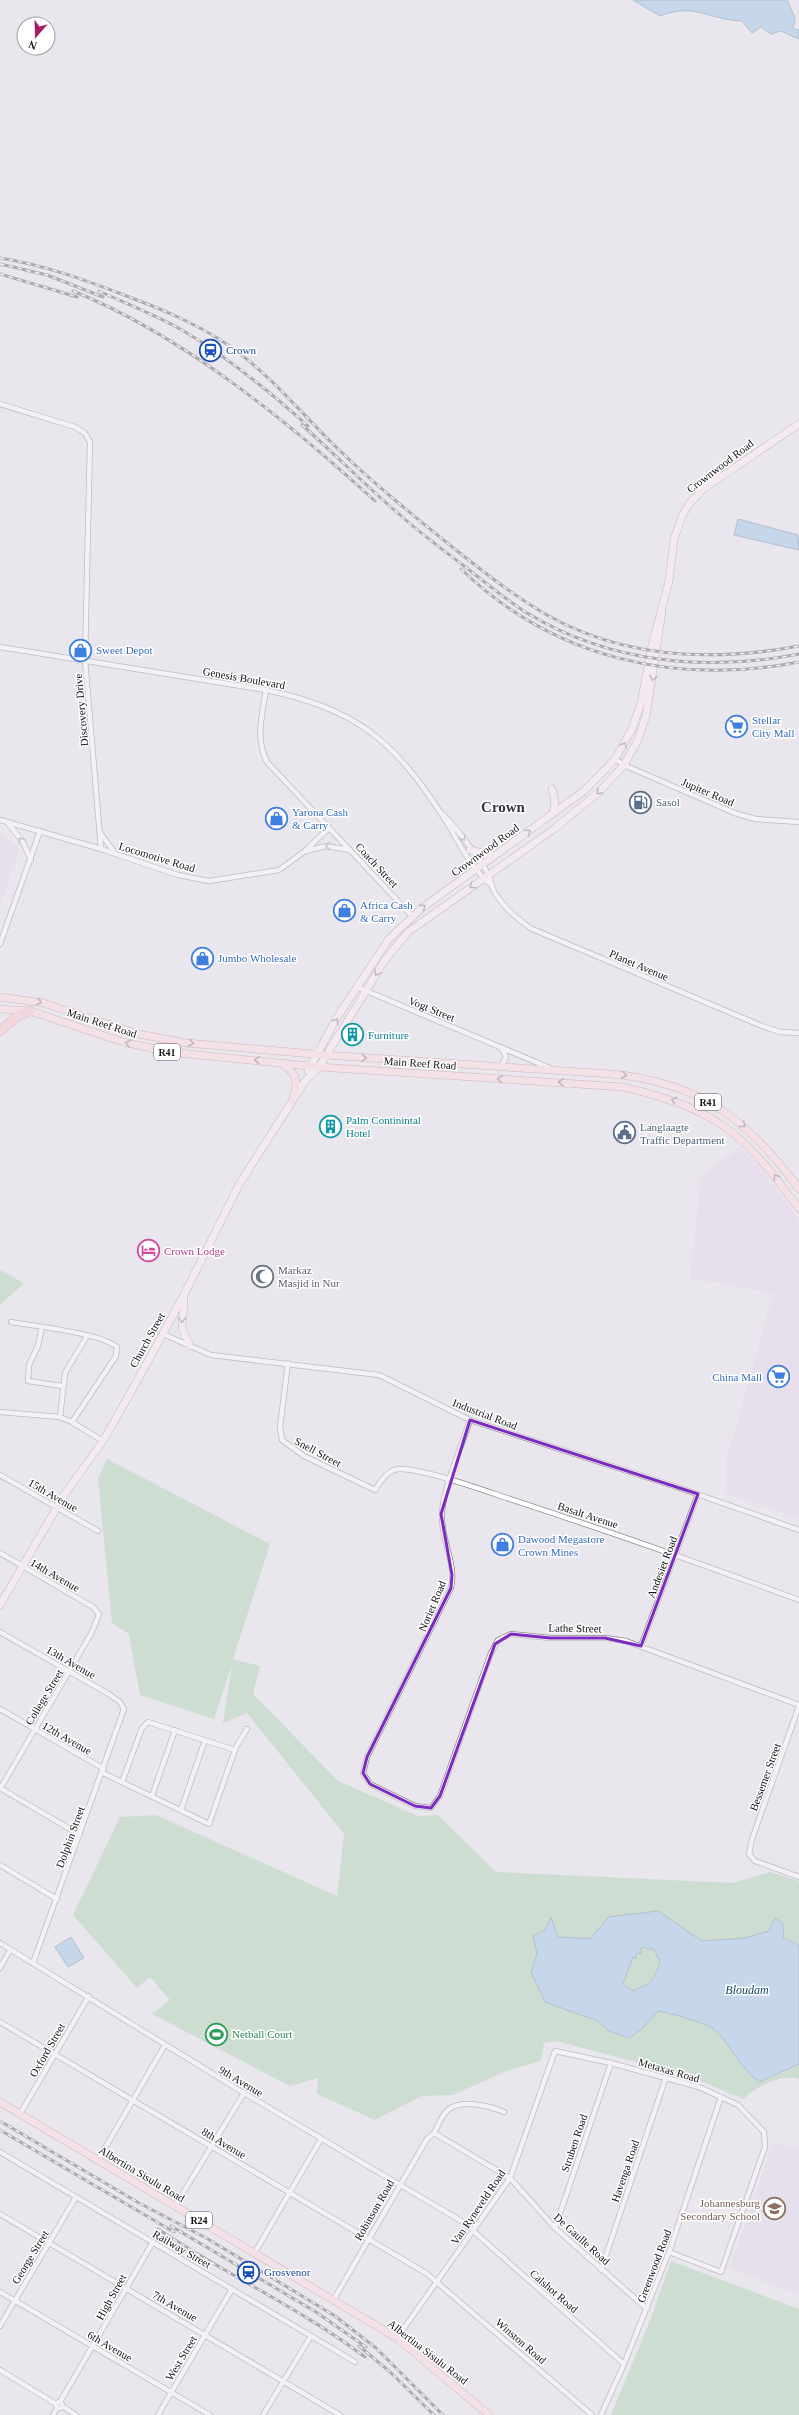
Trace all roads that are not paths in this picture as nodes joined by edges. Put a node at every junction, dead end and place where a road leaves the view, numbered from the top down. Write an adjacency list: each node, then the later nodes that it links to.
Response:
1 (0, 404): 5 (street, Discovery Drive)
2 (799, 424): 3 (main road, Crownwood Road)
3 (662, 612): 7 (main road, Crownwood Road, one-way to 3); 8 (main road, Crownwood Road, one-way to 8)
4 (0, 647): 5 (street, Genesis Boulevard)
5 (85, 660): 6 (street, Genesis Boulevard); 17 (street, Discovery Drive)
6 (266, 690): 10 (street, Genesis Boulevard); 15 (street, Coach Street)
7 (615, 759): 8 (street, Jupiter Road); 11 (main road, Crownwood Road)
8 (624, 765): 14 (street, Jupiter Road); 26 (main road, Crownwood Road, one-way to 26)
9 (552, 789): 11 (main road)
10 (441, 813): 19 (street, Genesis Boulevard, one-way to 19); 25 (street, Genesis Boulevard)
11 (553, 814): 23 (main road, Crownwood Road, one-way to 11)
12 (0, 820): 13 (street, Locomotive Road)
13 (7, 822): 16 (street, Locomotive Road); 24 (street, one-way to 13)
14 (799, 822)
15 (328, 828): 20 (street, Locomotive Road); 21 (street, Coach Street)
16 (40, 831): 18 (street, Locomotive Road); 24 (street)
17 (100, 833): 18 (street, Discovery Drive); 22 (street)
18 (101, 849): 22 (street, Locomotive Road)
19 (470, 850): 23 (main road); 25 (street, Genesis Boulevard)
20 (305, 851): 21 (street, Locomotive Road, one-way to 20); 22 (street, Locomotive Road)
21 (351, 851): 27 (street, Coach Street)
22 (116, 854)
23 (494, 856): 25 (main road, Crownwood Road)
24 (31, 860): 28 (street)
25 (479, 868): 26 (street); 27 (main road, Crownwood Road, one-way to 25)
26 (486, 877): 30 (main road, Crownwood Road, one-way to 30); 35 (street, Planet Avenue)
27 (412, 916): 29 (main road, Crownwood Road)
28 (0, 944)
29 (357, 987): 30 (street, Vogt Street); 37 (main road, Crownwood Road, one-way to 29)
30 (366, 992): 36 (street, Vogt Street); 38 (main road, Crownwood Road)
31 (0, 997): 37 (main road, Main Reef Road / R41, one-way to 37)
32 (0, 1008): 33 (main road, Main Reef Road / R41)
33 (30, 1011): 34 (highway); 39 (main road, Main Reef Road / R41, one-way to 33)
34 (0, 1031)
35 (799, 1033)
36 (501, 1047): 42 (street); 44 (street, Vogt Street)
37 (316, 1054): 38 (main road, Main Reef Road / R41); 40 (main road, Church Street)
38 (325, 1055): 41 (main road, Church Street); 42 (main road, Main Reef Road / R41, one-way to 42)
39 (278, 1062): 40 (main road, Main Reef Road / R41); 47 (main road)
40 (310, 1066): 41 (main road, Main Reef Road / R41); 46 (main road, Church Street)
41 (319, 1067): 45 (main road, Main Reef Road / R41, one-way to 41); 46 (main road, Church Street)
42 (501, 1067): 43 (main road, Main Reef Road / R41)
43 (521, 1069): 44 (main road, Main Reef Road / R41); 45 (main road)
44 (555, 1071): 48 (main road, Main Reef Road / R41, one-way to 48)
45 (520, 1080): 49 (main road, Main Reef Road / R41, one-way to 45)
46 (305, 1081): 47 (main road, Church Street)
47 (292, 1102): 50 (main road, Church Street)
48 (799, 1189)
49 (799, 1209)
50 (185, 1293): 53 (main road, Church Street); 55 (main road, one-way to 55)
51 (11, 1322): 52 (street)
52 (42, 1327): 54 (street); 57 (street)
53 (163, 1334): 55 (street, Industrial Road); 62 (main road, Church Street)
54 (87, 1336): 57 (street); 61 (street)
55 (190, 1346): 56 (street, Industrial Road)
56 (288, 1363): 60 (street, Industrial Road); 65 (street, Snell Street)
57 (62, 1386): 59 (street)
58 (0, 1412): 59 (street)
59 (60, 1417): 61 (street)
60 (470, 1420): 64 (street, Noriet Road); 66 (street, Industrial Road)
61 (72, 1422): 62 (street)
62 (103, 1441): 67 (main road, Church Street)
63 (0, 1475): 67 (street, 15th Avenue)
64 (450, 1481): 65 (street, Basalt Avenue); 71 (street, Basalt Avenue); 91 (street, Noriet Road)
65 (375, 1490)
66 (698, 1494): 68 (street, Industrial Road); 71 (street, Andesiet Road)
67 (57, 1507): 69 (street, 15th Avenue); 72 (main road, Church Street)
68 (799, 1530)
69 (98, 1531)
70 (0, 1553): 72 (street, 14th Avenue)
71 (676, 1555): 73 (street, Basalt Avenue); 77 (street, Andesiet Road)
72 (22, 1566): 74 (main road, Church Street); 75 (street, 14th Avenue)
73 (799, 1600)
74 (0, 1604)
75 (99, 1614): 78 (street, College Street)
76 (0, 1632): 78 (street, 13th Avenue)
77 (641, 1646): 79 (street, Lathe Street); 91 (street, Lathe Street)
78 (70, 1671): 81 (street, 13th Avenue); 82 (street, College Street)
79 (799, 1705): 95 (street, Bessemer Street)
80 (0, 1709): 82 (street, 12th Avenue)
81 (123, 1716): 87 (street, Dolphin Street)
82 (35, 1729): 87 (street, 12th Avenue); 89 (street, College Street)
83 (175, 1730): 85 (street); 88 (street); 90 (street)
84 (247, 1730): 86 (street)
85 (205, 1740): 86 (street); 92 (street)
86 (235, 1750): 92 (street, 12th Avenue)
87 (103, 1771): 88 (street, 12th Avenue); 93 (street, Dolphin Street)
88 (122, 1782): 90 (street, 12th Avenue)
89 (0, 1788): 93 (street)
90 (152, 1796): 92 (street, 12th Avenue)
91 (431, 1808)
92 (181, 1810)
93 (80, 1835): 96 (street, Dolphin Street)
94 (0, 1865): 96 (street)
95 (799, 1876)
96 (57, 1899): 99 (street, Dolphin Street)
97 (0, 1943): 98 (street, 9th Avenue)
98 (10, 1950): 99 (street, 9th Avenue); 100 (street)
99 (33, 1963): 101 (street, 9th Avenue)
100 (0, 1968)
101 (89, 1996): 103 (street, 9th Avenue); 105 (street, Oxford Street)
102 (0, 2022): 105 (street, 8th Avenue)
103 (165, 2045): 108 (street, 9th Avenue); 110 (street)
104 (556, 2051): 106 (street, Metaxas Road); 119 (street, Van Ryneveld Road)
105 (55, 2054): 110 (street, 8th Avenue); 113 (street, Oxford Street)
106 (611, 2063): 107 (street, Metaxas Road); 125 (street, Struben Road)
107 (666, 2077): 109 (street, Metaxas Road); 132 (street, Havenga Road)
108 (244, 2093): 115 (street, 9th Avenue); 116 (street)
109 (721, 2097): 131 (street, Greenwood Road); 131 (street, Metaxas Road)
110 (133, 2100): 116 (street, 8th Avenue); 118 (street)
111 (0, 2102): 113 (main road, Albertina Sisulu Road / R24)
112 (504, 2112): 114 (street, Robinson Road)
113 (20, 2114): 118 (main road, Albertina Sisulu Road / R24)
114 (434, 2133): 119 (street, De Gaulle Road); 120 (street, Robinson Road)
115 (321, 2139): 120 (street, 9th Avenue); 121 (street)
116 (211, 2146): 121 (street, 8th Avenue); 123 (street)
117 (0, 2152): 122 (street, Railway Street)
118 (98, 2160): 123 (main road, Albertina Sisulu Road / R24)
119 (510, 2178): 125 (street, De Gaulle Road); 126 (street, Van Ryneveld Road)
120 (400, 2185): 126 (street, 9th Avenue); 127 (street, Robinson Road)
121 (290, 2193): 127 (street, 8th Avenue); 130 (street)
122 (76, 2197): 128 (street, Railway Street); 129 (street, George Street)
123 (176, 2206): 130 (main road, Albertina Sisulu Road / R24)
124 (0, 2214): 129 (street, 7th Avenue)
125 (555, 2228): 132 (street, De Gaulle Road)
126 (473, 2232): 133 (street, Van Ryneveld Road); 146 (street, Calshot Road)
127 (368, 2239): 133 (street, 8th Avenue); 137 (street, Robinson Road)
128 (153, 2242): 134 (street, High Street); 135 (street, Railway Street)
129 (49, 2243): 134 (street, 7th Avenue); 138 (street, George Street)
130 (255, 2252): 137 (main road, Albertina Sisulu Road / R24)
131 (669, 2252): 139 (street, Greenwood Road)
132 (601, 2270): 139 (street, De Gaulle Road)
133 (437, 2282): 143 (street, Van Ryneveld Road); 158 (street, Winston Road)
134 (126, 2288): 141 (street, 7th Avenue); 144 (street, High Street)
135 (232, 2289): 141 (street, West Street); 142 (street, Railway Street)
136 (0, 2292): 138 (street, 6th Avenue)
137 (334, 2299): 143 (main road, Albertina Sisulu Road / R24)
138 (15, 2300): 140 (street, George Street); 144 (street, 6th Avenue)
139 (647, 2309): 146 (street, Greenwood Road)
140 (0, 2326)
141 (206, 2335): 148 (street, 7th Avenue); 149 (street, West Street)
142 (311, 2336): 145 (street, Railway Street); 148 (street)
143 (397, 2338): 157 (main road, Albertina Sisulu Road / R24)
144 (94, 2347): 149 (street, 6th Avenue); 150 (street, High Street)
145 (355, 2362)
146 (624, 2364): 159 (street, Greenwood Road)
147 (0, 2370): 150 (street)
148 (284, 2381): 155 (street); 156 (street, 7th Avenue)
149 (172, 2392): 153 (street, West Street); 154 (street, 6th Avenue)
150 (59, 2405): 151 (street, High Street); 152 (street)
151 (53, 2415)
152 (76, 2415)
153 (158, 2415)
154 (210, 2415)
155 (263, 2415)
156 (340, 2415)
157 (489, 2415)
158 (592, 2415)
159 (601, 2415)

